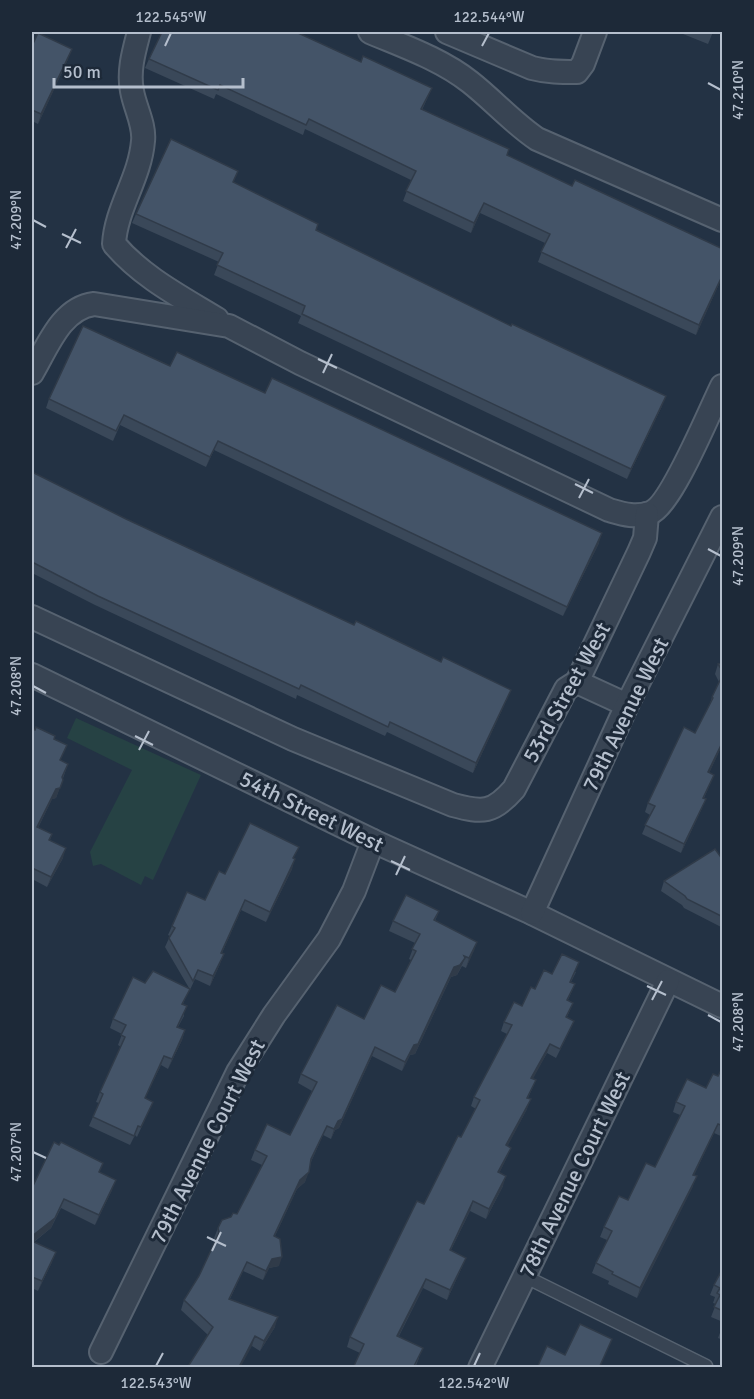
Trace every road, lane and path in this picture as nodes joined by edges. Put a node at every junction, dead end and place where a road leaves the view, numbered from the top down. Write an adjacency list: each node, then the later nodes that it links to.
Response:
1 (139, 32): 6 (street)
2 (370, 32): 5 (street)
3 (447, 32): 4 (street)
4 (595, 32)
5 (723, 220)
6 (229, 326): 7 (street); 9 (street)
7 (32, 373)
8 (721, 393): 9 (street)
9 (647, 514): 13 (street, 53rd Street West)
10 (723, 517): 14 (street, 79th Avenue West)
11 (32, 617): 13 (street, 53rd Street West)
12 (32, 675): 15 (street, 54th Street West)
13 (577, 682): 14 (street)
14 (627, 705): 16 (street, 79th Avenue West)
15 (373, 841): 16 (street, 54th Street West); 20 (street, 79th Avenue Court West)
16 (532, 913): 17 (street, 54th Street West)
17 (668, 981): 18 (street, 54th Street West); 19 (street, 78th Avenue Court West)
18 (723, 1006)
19 (524, 1276): 21 (lane); 22 (street, 78th Avenue Court West)
20 (101, 1352)
21 (706, 1365)
22 (480, 1368)

